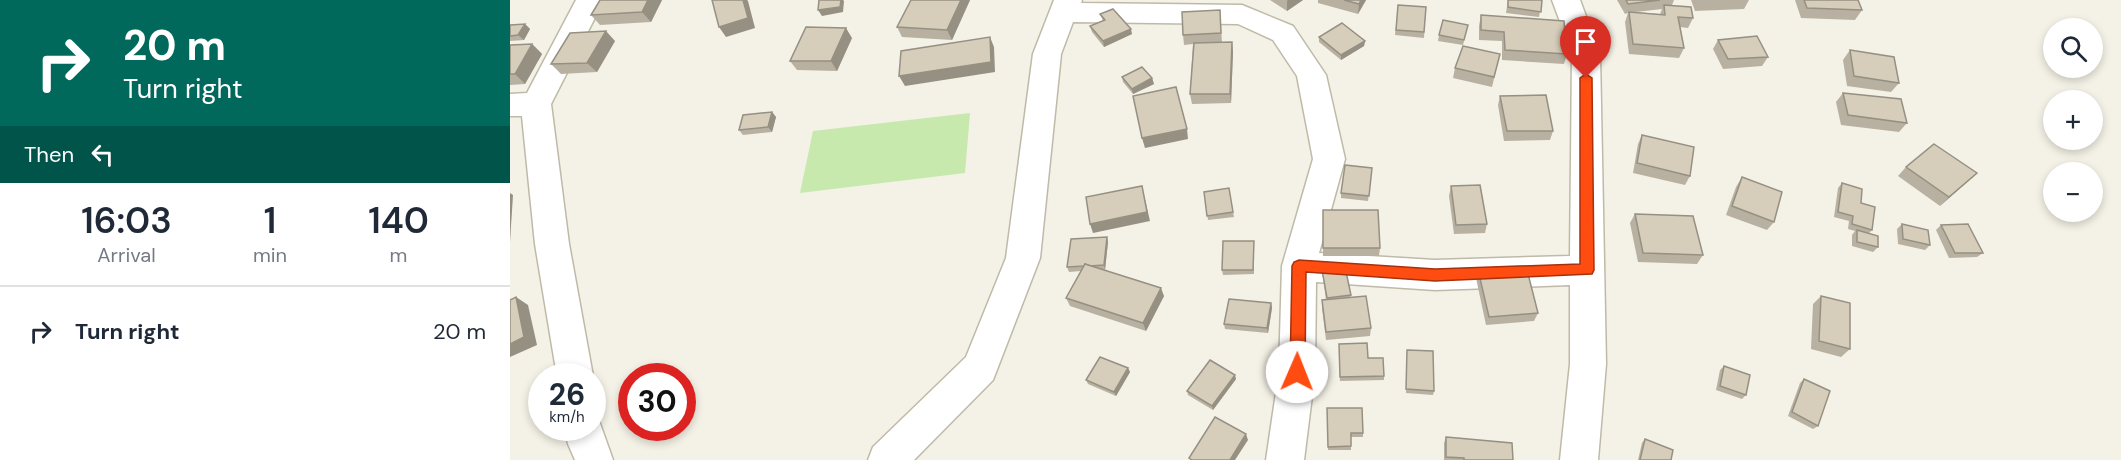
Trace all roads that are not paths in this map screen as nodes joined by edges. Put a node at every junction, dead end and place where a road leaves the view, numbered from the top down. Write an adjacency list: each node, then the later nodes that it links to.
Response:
1 (590, 0): 4 (street)
2 (1566, 0): 6 (street)
3 (1066, 6): 5 (street); 10 (street)
4 (523, 104): 7 (street)
5 (1299, 266): 6 (street); 11 (street)
6 (1587, 270): 12 (street)
7 (573, 363)
8 (586, 441): 9 (street)
9 (594, 460)
10 (887, 460)
11 (1285, 460)
12 (1580, 460)

